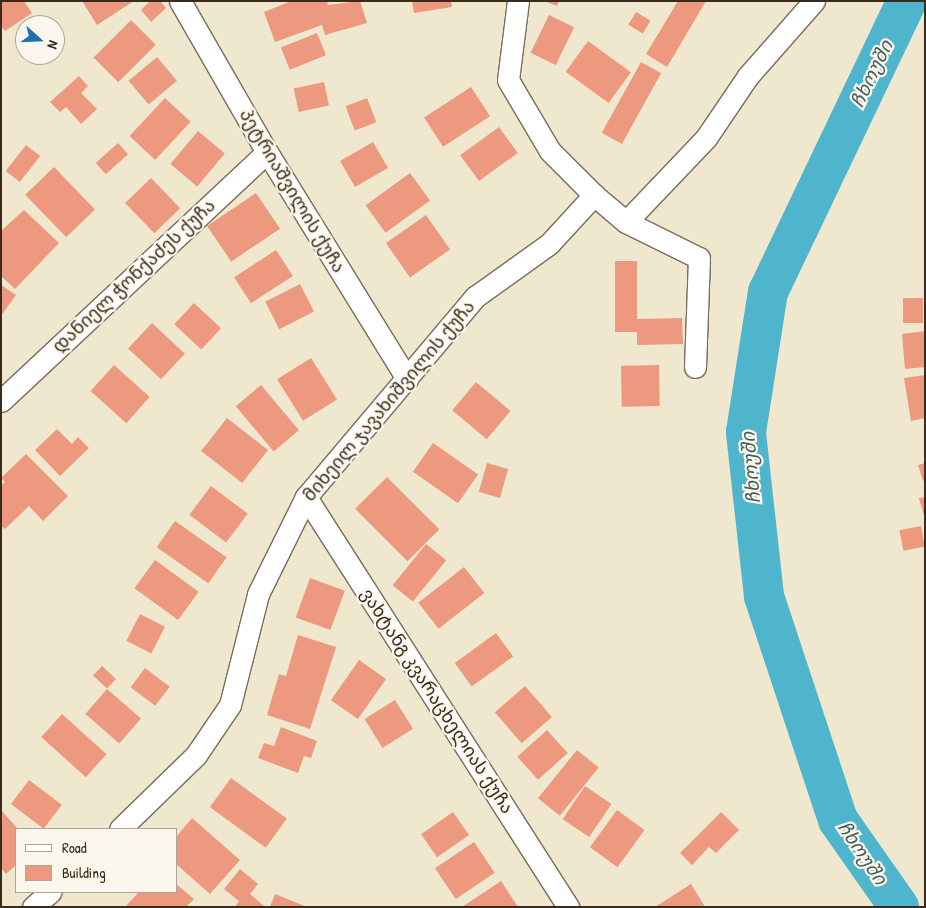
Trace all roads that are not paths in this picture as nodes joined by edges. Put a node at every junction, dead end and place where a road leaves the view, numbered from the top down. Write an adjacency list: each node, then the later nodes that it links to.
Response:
1 (180, 1): 4 (street, პეტრიაშვილის ქუჩა)
2 (518, 1): 5 (street)
3 (814, 1): 6 (street)
4 (267, 152): 8 (street, პეტრიაშვილის ქუჩა); 9 (street, დანიელ ჭონქაძეს ქუჩა)
5 (594, 195): 6 (street); 8 (street, მიხეილ ჯავახიშვილის ქუჩა)
6 (626, 222): 7 (street)
7 (695, 367)
8 (407, 378): 10 (street, მიხეილ ჯავახიშვილის ქუჩა)
9 (1, 401)
10 (306, 496): 11 (street, მიხეილ ჯავახიშვილის ქუჩა); 14 (street, ვახტანგ კვარაცხელიას ქუჩა)
11 (121, 828)
12 (49, 893): 13 (street)
13 (34, 907)
14 (568, 907)

